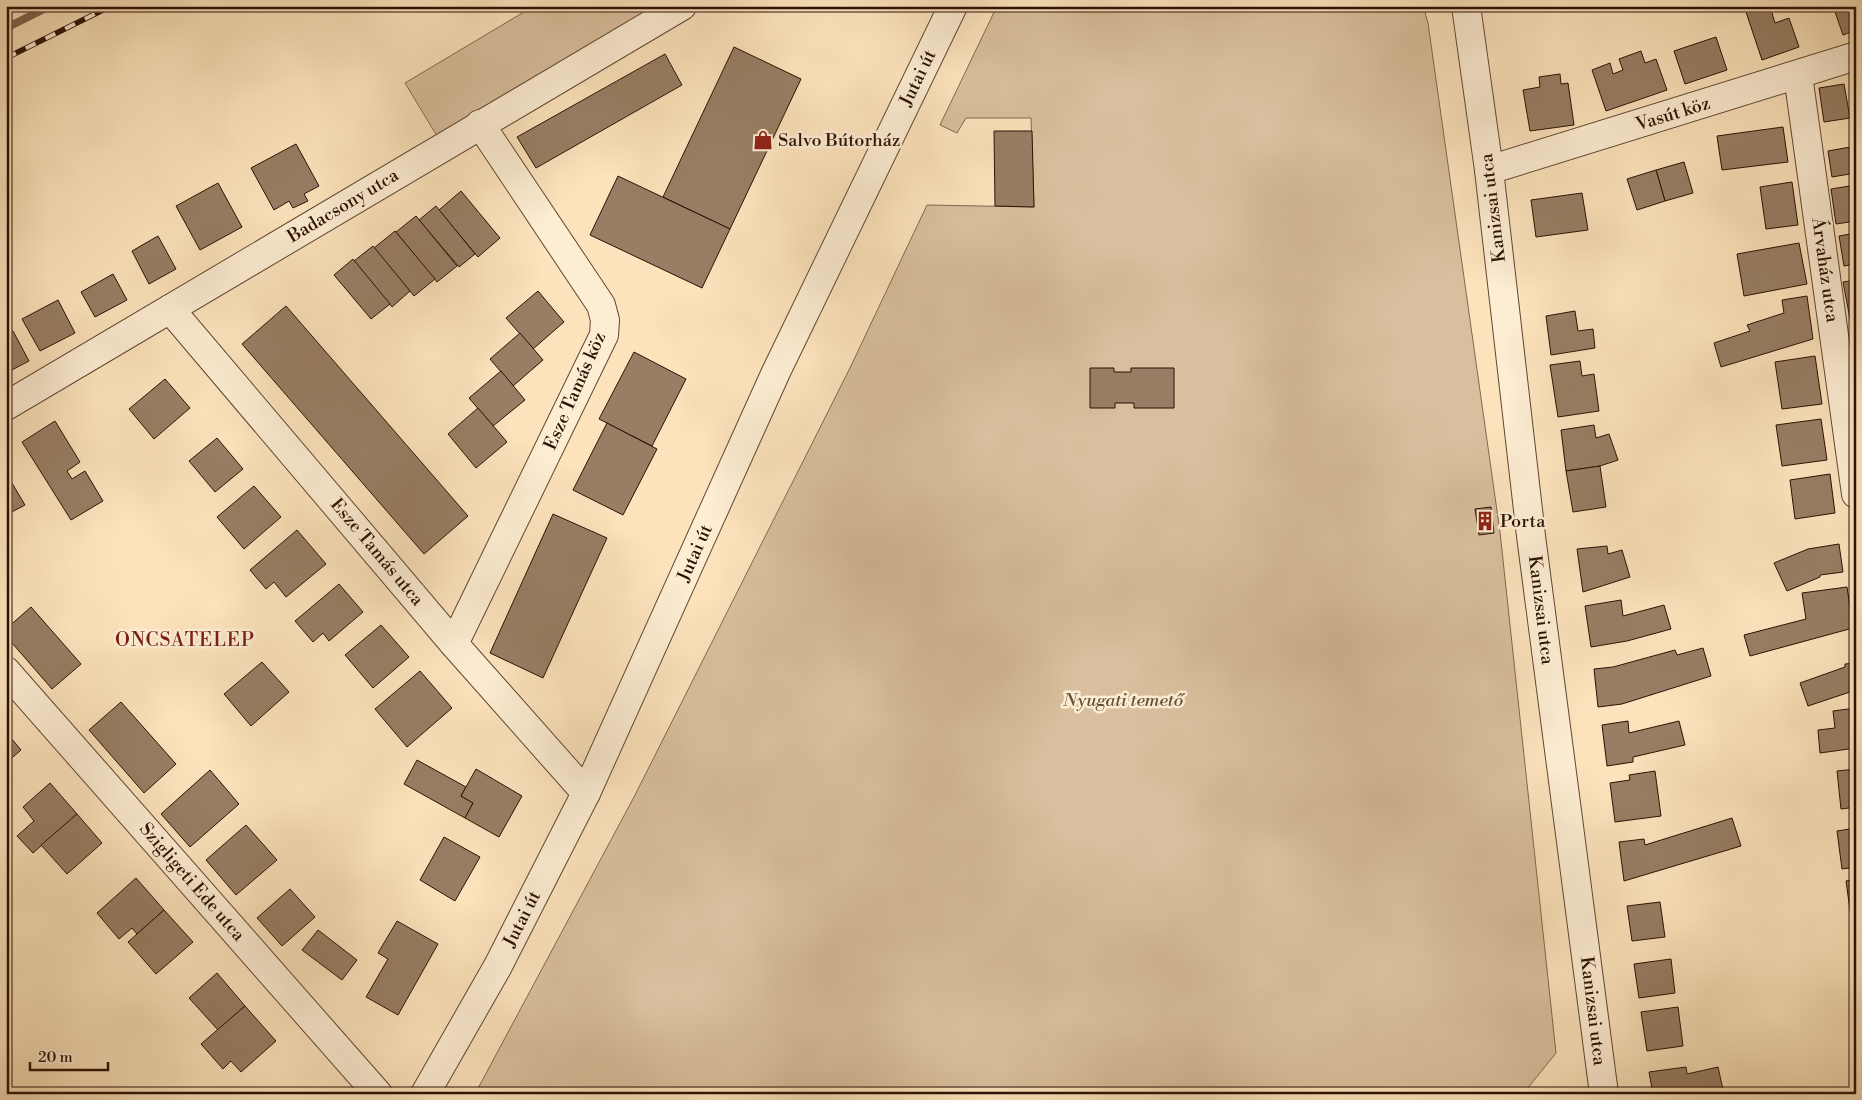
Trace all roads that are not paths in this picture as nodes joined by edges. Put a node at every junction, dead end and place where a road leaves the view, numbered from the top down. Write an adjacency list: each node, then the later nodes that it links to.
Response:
1 (682, 6): 6 (street, Badacsony utca)
2 (953, 6): 13 (street, Jutai út)
3 (1466, 6): 7 (street, Kanizsai utca)
4 (1856, 56): 5 (street, Vasút köz)
5 (1798, 75): 7 (street, Vasút köz); 10 (street, Árvaház utca)
6 (480, 124): 8 (street, Badacsony utca); 11 (street, Esze Tamás köz)
7 (1489, 170): 16 (street, Kanizsai utca)
8 (170, 309): 9 (street, Badacsony utca); 11 (street, Esze Tamás utca)
9 (6, 406)
10 (1856, 494)
11 (454, 644): 13 (street, Esze Tamás utca)
12 (6, 671): 14 (street, Szigligeti Ede utca)
13 (586, 793): 15 (street, Jutai út)
14 (378, 1094)
15 (425, 1094)
16 (1604, 1094)

